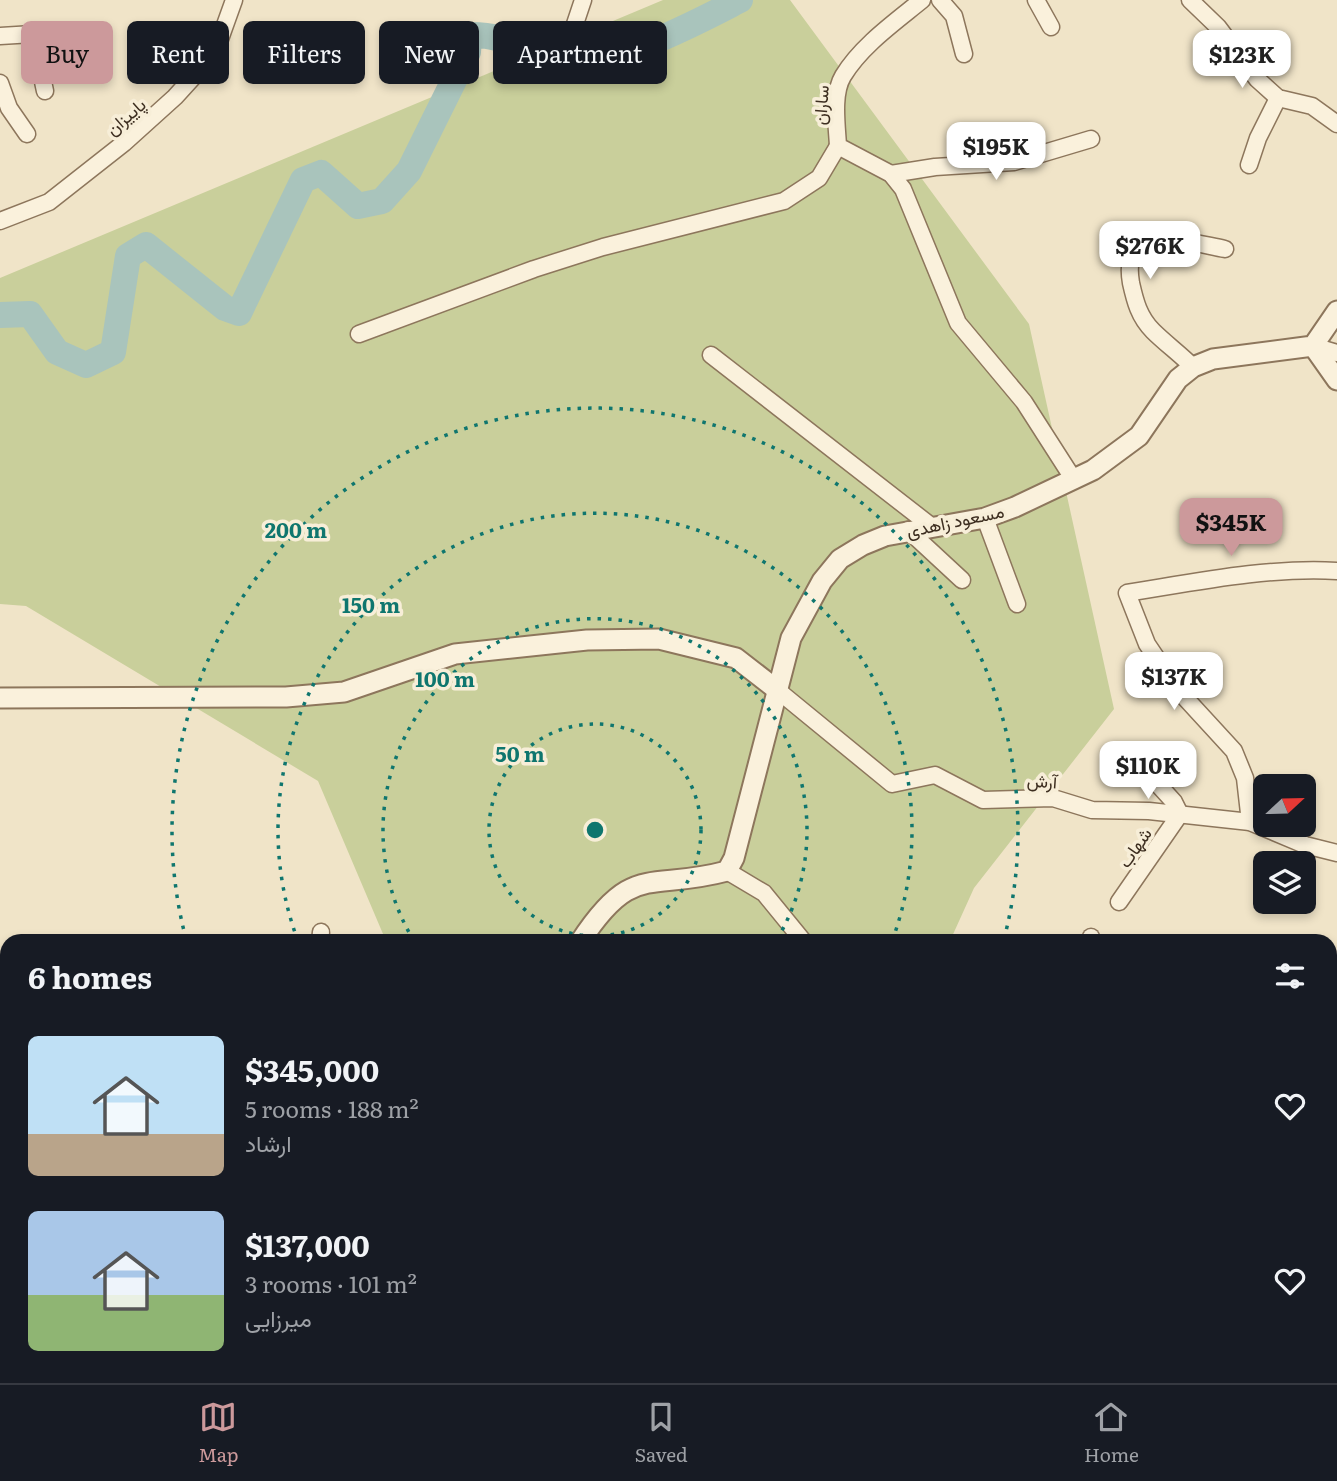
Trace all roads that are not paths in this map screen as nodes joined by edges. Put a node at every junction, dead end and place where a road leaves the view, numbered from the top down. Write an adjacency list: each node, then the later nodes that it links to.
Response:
1 (234, 0): 20 (street, پاییزان)
2 (583, 0): 7 (street)
3 (922, 0): 17 (street, ساران)
4 (940, 0): 10 (street)
5 (1036, 0): 8 (street)
6 (1190, 0): 13 (street)
7 (576, 21)
8 (1051, 27)
9 (0, 36): 12 (street)
10 (964, 54)
11 (0, 83): 15 (street)
12 (45, 91)
13 (1278, 98): 14 (street); 18 (street)
14 (1337, 124)
15 (27, 134)
16 (1091, 139): 19 (street)
17 (838, 146): 19 (street, ساران); 23 (street)
18 (1249, 165)
19 (891, 174): 29 (street)
20 (0, 221)
21 (1225, 249): 27 (street)
22 (1337, 311): 24 (street)
23 (359, 334)
24 (1313, 346): 25 (street); 27 (street); 28 (street)
25 (1337, 354)
26 (711, 355): 31 (street)
27 (1193, 367): 29 (street, مسعود زاهدی)
28 (1337, 380)
29 (1074, 480): 30 (street, مسعود زاهدی)
30 (985, 518): 31 (street, مسعود زاهدی); 35 (street)
31 (931, 527): 32 (street, مسعود زاهدی)
32 (908, 530): 34 (street); 36 (street, مسعود زاهدی)
33 (1337, 571): 40 (street)
34 (962, 580)
35 (1017, 604)
36 (776, 689): 37 (street); 39 (street, آرش); 42 (street, مسعود زاهدی)
37 (0, 698)
38 (1144, 769): 39 (street)
39 (1180, 814): 40 (street, آرش); 43 (street, شهاب)
40 (1250, 822): 41 (street, آرش)
41 (1337, 853)
42 (727, 871): 44 (street); 45 (street)
43 (1119, 902)
44 (586, 934)
45 (797, 934)

